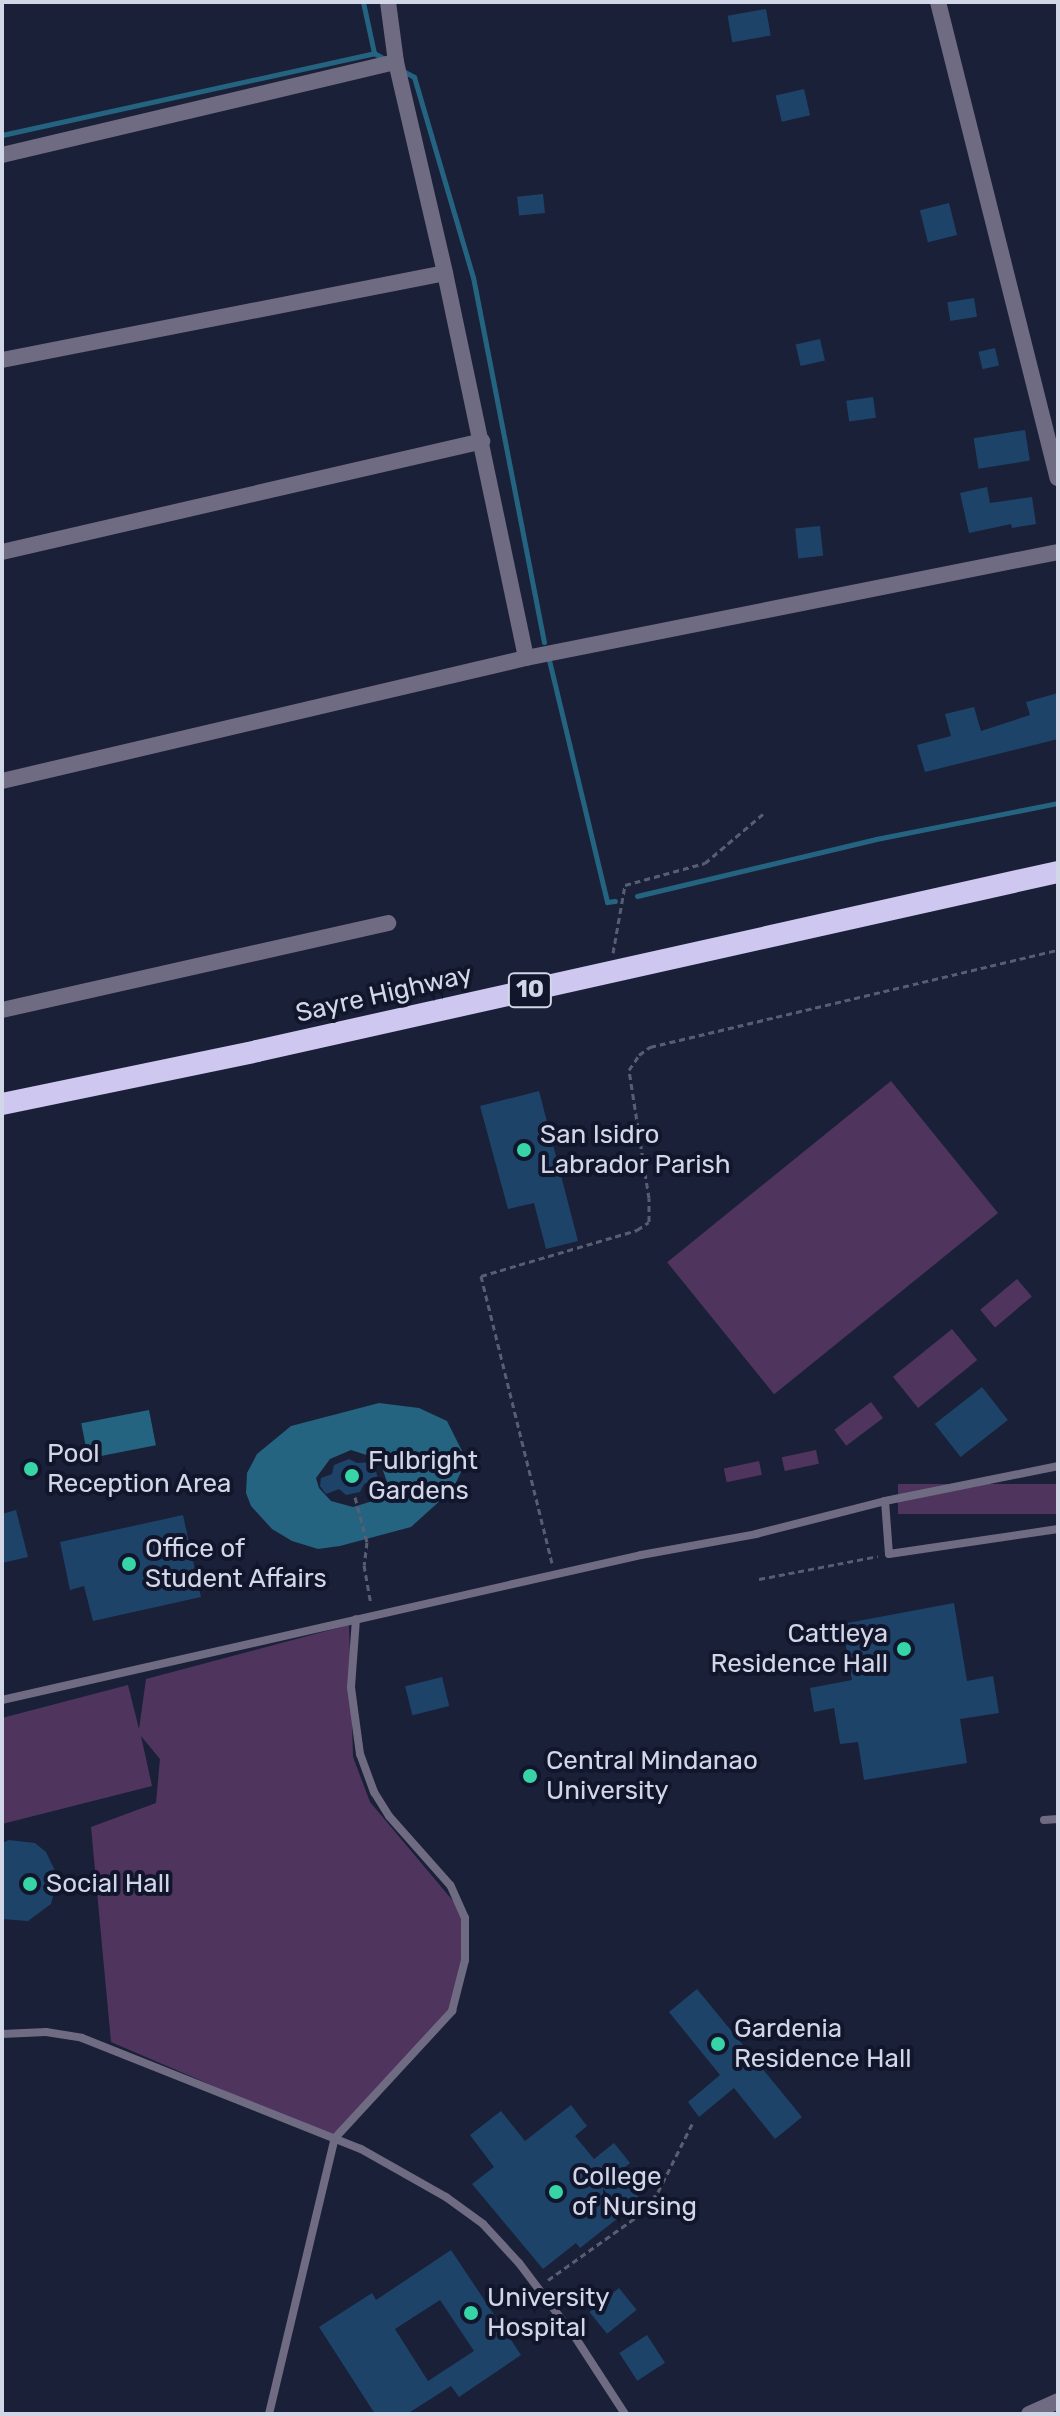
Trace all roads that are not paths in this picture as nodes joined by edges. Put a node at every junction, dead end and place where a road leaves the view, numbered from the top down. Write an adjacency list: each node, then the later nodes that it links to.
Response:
1 (388, 2): 3 (street)
2 (938, 2): 8 (street)
3 (396, 62): 4 (street); 5 (street)
4 (2, 155)
5 (445, 273): 6 (street); 7 (street)
6 (2, 360)
7 (482, 441): 9 (street); 11 (street)
8 (1058, 478)
9 (2, 552)
10 (1058, 552): 11 (street)
11 (526, 658): 12 (street)
12 (2, 781)
13 (1058, 872): 16 (highway, Sayre Highway / 10)
14 (388, 923): 15 (street)
15 (2, 1010)
16 (2, 1104)
17 (1058, 1466): 18 (lane)
18 (885, 1501): 19 (lane); 20 (lane)
19 (1058, 1529)
20 (356, 1619): 21 (lane); 25 (lane)
21 (2, 1700)
22 (1058, 1819): 23 (lane)
23 (1044, 1820)
24 (2, 2034): 25 (lane)
25 (335, 2138): 27 (lane); 28 (lane)
26 (1058, 2401): 29 (street)
27 (269, 2414)
28 (625, 2414)
29 (1029, 2414)

